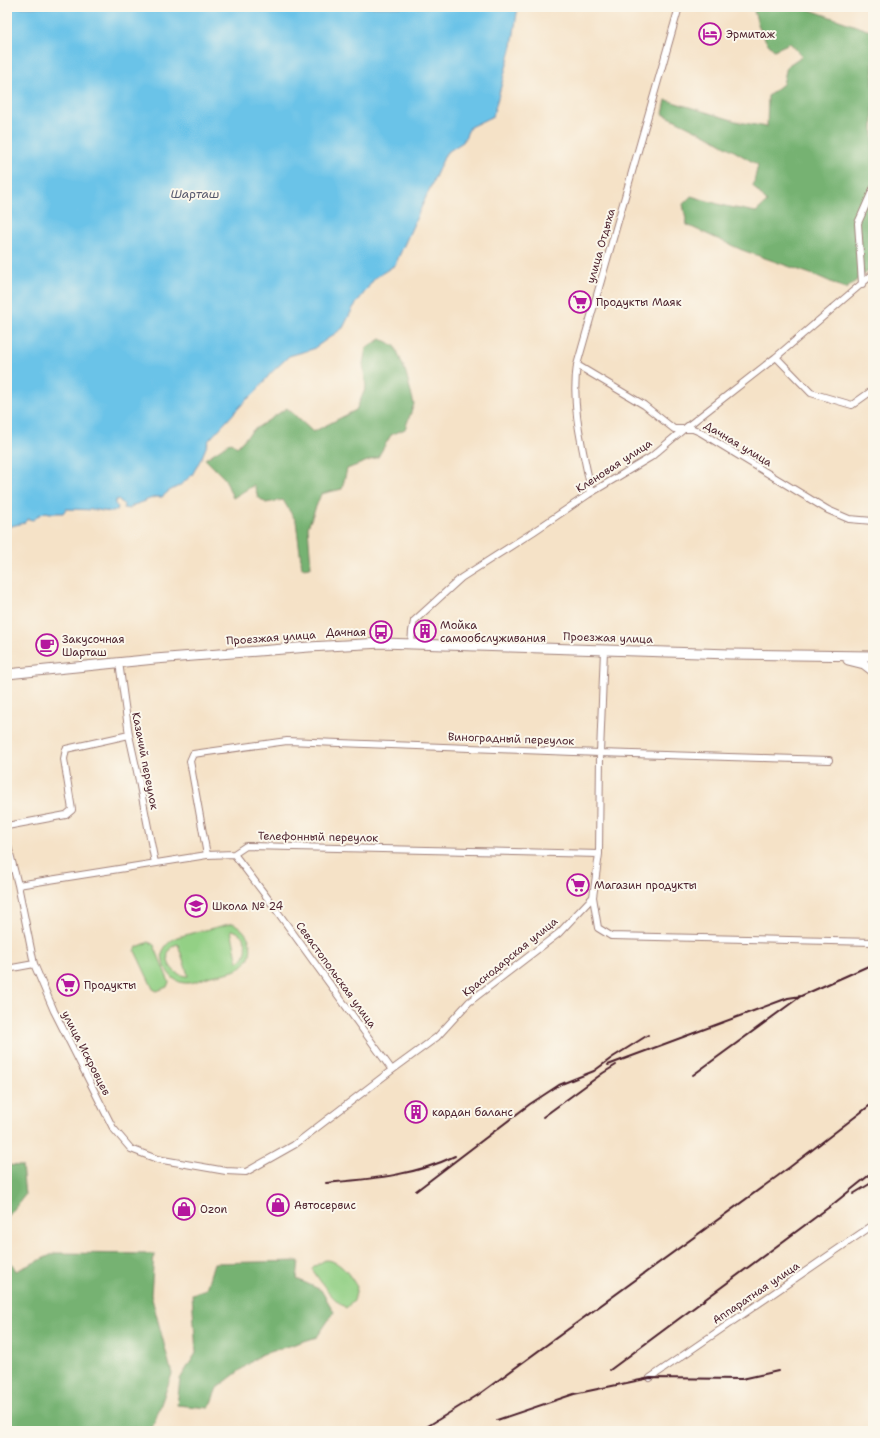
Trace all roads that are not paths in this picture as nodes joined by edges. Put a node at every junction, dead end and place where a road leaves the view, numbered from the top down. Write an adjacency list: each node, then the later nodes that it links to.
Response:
1 (679, 7): 6 (street, улица Отдыха)
2 (873, 189): 4 (street)
3 (873, 274): 4 (street, Кленовая улица)
4 (862, 284): 5 (street, Кленовая улица)
5 (776, 357): 7 (street); 8 (street, Кленовая улица)
6 (576, 365): 8 (street, Дачная улица); 9 (street, улица Отдыха)
7 (873, 390)
8 (684, 429): 9 (street, Кленовая улица); 10 (street, Дачная улица)
9 (589, 494): 11 (street, Кленовая улица)
10 (873, 521)
11 (411, 644): 12 (main road, Проезжая улица); 15 (main road, Проезжая улица)
12 (604, 650): 13 (main road, Проезжая улица); 19 (street)
13 (831, 656): 14 (main road, Проезжая улица); 16 (main road)
14 (873, 656)
15 (119, 662): 17 (main road, Проезжая улица); 18 (street, Казачий переулок)
16 (873, 671)
17 (7, 674)
18 (128, 735): 21 (street); 26 (street, Казачий переулок)
19 (600, 753): 20 (street, Виноградный переулок); 24 (street); 25 (street, Виноградный переулок)
20 (829, 760)
21 (7, 826)
22 (7, 842): 27 (street, улица Искровцев)
23 (234, 854): 24 (street, Телефонный переулок); 25 (street, Телефонный переулок); 32 (street, Севастопольская улица)
24 (599, 854): 28 (street)
25 (207, 855): 26 (street, Телефонный переулок)
26 (155, 863): 27 (street, Телефонный переулок)
27 (18, 884): 30 (street, улица Искровцев)
28 (593, 897): 29 (street); 32 (street, Краснодарская улица)
29 (873, 942)
30 (34, 964): 31 (street); 33 (street, улица Искровцев)
31 (7, 969)
32 (392, 1070): 33 (street, Краснодарская улица)
33 (226, 1171)
34 (873, 1225): 35 (street, Аппаратная улица)
35 (650, 1378)

